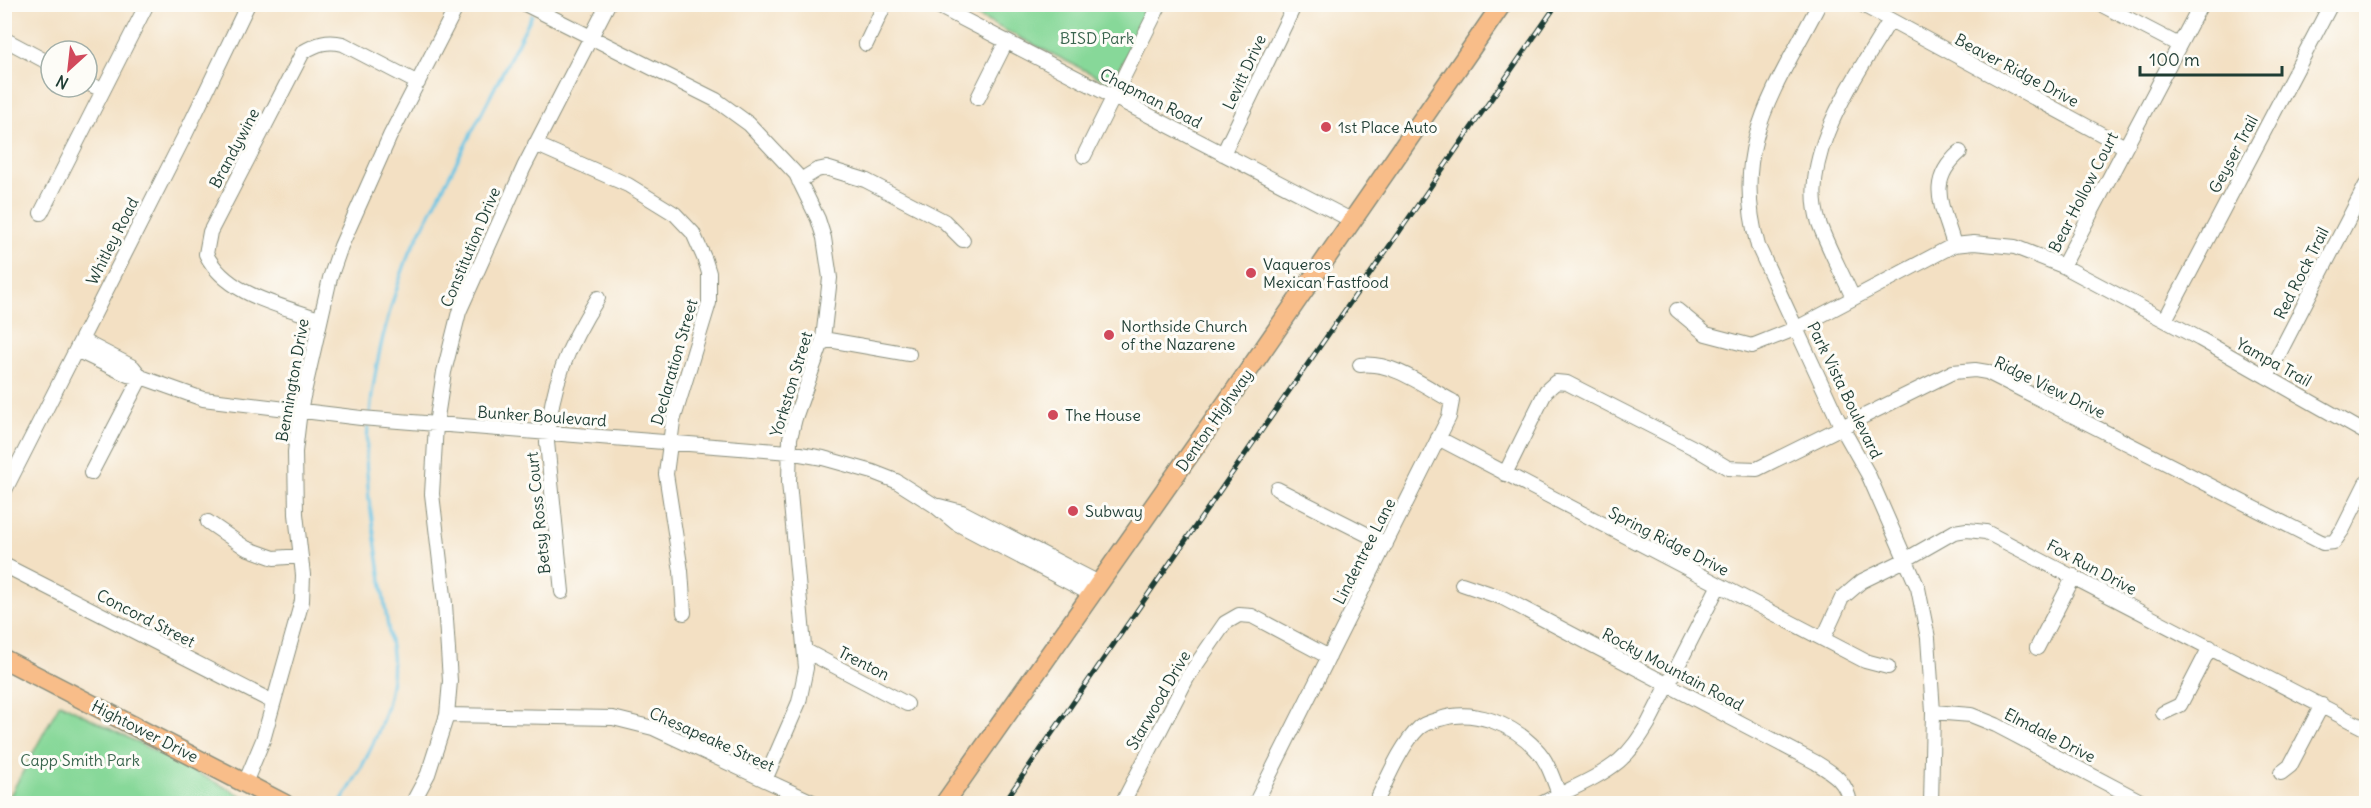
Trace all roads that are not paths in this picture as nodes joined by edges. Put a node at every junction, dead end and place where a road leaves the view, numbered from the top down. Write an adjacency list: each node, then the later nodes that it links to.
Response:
1 (147, 4): 25 (street)
2 (248, 4): 47 (street, Whitley Road)
3 (459, 4): 23 (street, Bennington Drive)
4 (525, 4): 17 (street, Yorkston Street)
5 (608, 4): 17 (street, Constitution Drive)
6 (885, 4): 20 (street)
7 (934, 4): 19 (street, Chapman Road)
8 (1160, 4): 27 (street)
9 (1294, 4): 31 (street, Levitt Drive)
10 (1502, 4): 36 (main road, Denton Highway)
11 (1819, 4): 45 (street, Park Vista Boulevard)
12 (1861, 4): 16 (street, Beaver Ridge Drive)
13 (2100, 4): 21 (street)
14 (2201, 4): 21 (street, Bear Hollow Court)
15 (2331, 4): 44 (street, Geyser Trail)
16 (1890, 20): 29 (street, Beaver Ridge Drive); 41 (street)
17 (591, 38): 28 (street, Constitution Drive); 33 (street, Yorkston Street)
18 (4, 39): 22 (street)
19 (1006, 42): 26 (street); 27 (street, Chapman Road)
20 (866, 44)
21 (2180, 45): 29 (street, Bear Hollow Court)
22 (39, 58)
23 (418, 83): 43 (street, Bennington Drive); 43 (street, Brandywine)
24 (99, 88): 25 (street)
25 (102, 90): 35 (street)
26 (978, 98)
27 (1114, 98): 31 (street, Chapman Road); 32 (street)
28 (535, 144): 53 (street, Constitution Drive); 58 (street, Declaration Street)
29 (2125, 147): 39 (street, Bear Hollow Court)
30 (1960, 152): 38 (street)
31 (1223, 154): 36 (street, Chapman Road)
32 (1084, 156)
33 (799, 181): 37 (street); 46 (street, Yorkston Street)
34 (2367, 185): 51 (street, Red Rock Trail)
35 (41, 213)
36 (1353, 221): 73 (main road, Denton Highway)
37 (963, 240)
38 (1954, 245): 39 (street, Bear Hollow Court); 41 (street, Bear Hollow Court)
39 (2069, 269): 44 (street, Yampa Trail)
40 (598, 298): 55 (street, Betsy Ross Court)
41 (1853, 298): 45 (street, Bear Hollow Court)
42 (1677, 310): 45 (street, Bear Hollow Court)
43 (319, 319): 52 (street, Bennington Drive)
44 (2165, 320): 51 (street, Yampa Trail)
45 (1797, 328): 54 (street, Park Vista Boulevard)
46 (823, 339): 48 (street); 59 (street, Yorkston Street)
47 (78, 345): 50 (street, Bunker Boulevard); 64 (street, Whitley Road)
48 (909, 354)
49 (1360, 365): 57 (street, Lindentree Lane)
50 (141, 377): 52 (street, Bunker Boulevard); 60 (street)
51 (2267, 377): 56 (street, Yampa Trail)
52 (300, 410): 53 (street, Bunker Boulevard); 67 (street, Bennington Drive)
53 (436, 424): 55 (street, Bunker Boulevard); 89 (street, Constitution Drive)
54 (1841, 426): 61 (street, Ridge View Drive); 62 (street, Ridge View Drive); 68 (street, Park Vista Boulevard)
55 (548, 433): 58 (street, Bunker Boulevard); 74 (street, Betsy Ross Court)
56 (2367, 433)
57 (1438, 438): 61 (street, Spring Ridge Drive); 66 (street, Lindentree Lane)
58 (669, 442): 59 (street, Bunker Boulevard); 75 (street, Declaration Street)
59 (789, 452): 73 (street, Bunker Boulevard); 79 (street, Yorkston Street)
60 (91, 473)
61 (1505, 474): 72 (street, Spring Ridge Drive)
62 (2367, 483)
63 (1277, 489): 66 (street)
64 (4, 492)
65 (207, 522): 67 (street)
66 (1386, 544): 80 (street, Lindentree Lane)
67 (301, 556): 84 (street, Bennington Drive)
68 (1905, 560): 70 (street, Fox Run Drive); 76 (street, Fox Run Drive); 87 (street, Park Vista Boulevard)
69 (4, 565): 84 (street, Concord Street)
70 (2074, 576): 77 (street, Fox Run Drive); 78 (street)
71 (1462, 584): 83 (street, Rocky Mountain Road)
72 (1719, 585): 76 (street, Spring Ridge Drive); 83 (street)
73 (1095, 589): 98 (main road, Denton Highway)
74 (562, 592)
75 (684, 612)
76 (1823, 639): 82 (street, Spring Ridge Drive)
77 (2210, 647): 86 (street, Fox Run Drive); 88 (street)
78 (2037, 648)
79 (806, 651): 85 (street, Trenton); 92 (street, Yorkston Street)
80 (1329, 657): 99 (street, Starwood Drive); 100 (street, Lindentree Lane)
81 (4, 659): 93 (main road, Hightower Drive)
82 (1888, 667)
83 (1668, 686): 94 (street); 103 (street, Rocky Mountain Road)
84 (273, 702): 93 (street, Bennington Drive)
85 (908, 704)
86 (2322, 705): 90 (street, Fox Run Drive); 91 (street)
87 (1934, 712): 104 (street, Park Vista Boulevard); 105 (street, Elmdale Drive)
88 (2163, 713)
89 (447, 715): 92 (street, Chesapeake Street); 95 (street, Constitution Drive)
90 (2367, 729)
91 (2281, 773)
92 (765, 780): 97 (street, Chesapeake Street)
93 (245, 783): 96 (main road, Hightower Drive)
94 (1559, 794): 101 (street); 102 (street)
95 (415, 803)
96 (285, 804)
97 (817, 804)
98 (944, 804)
99 (1122, 804)
100 (1255, 804)
101 (1375, 804)
102 (1541, 804)
103 (1850, 804)
104 (1931, 804)
105 (2146, 804)

